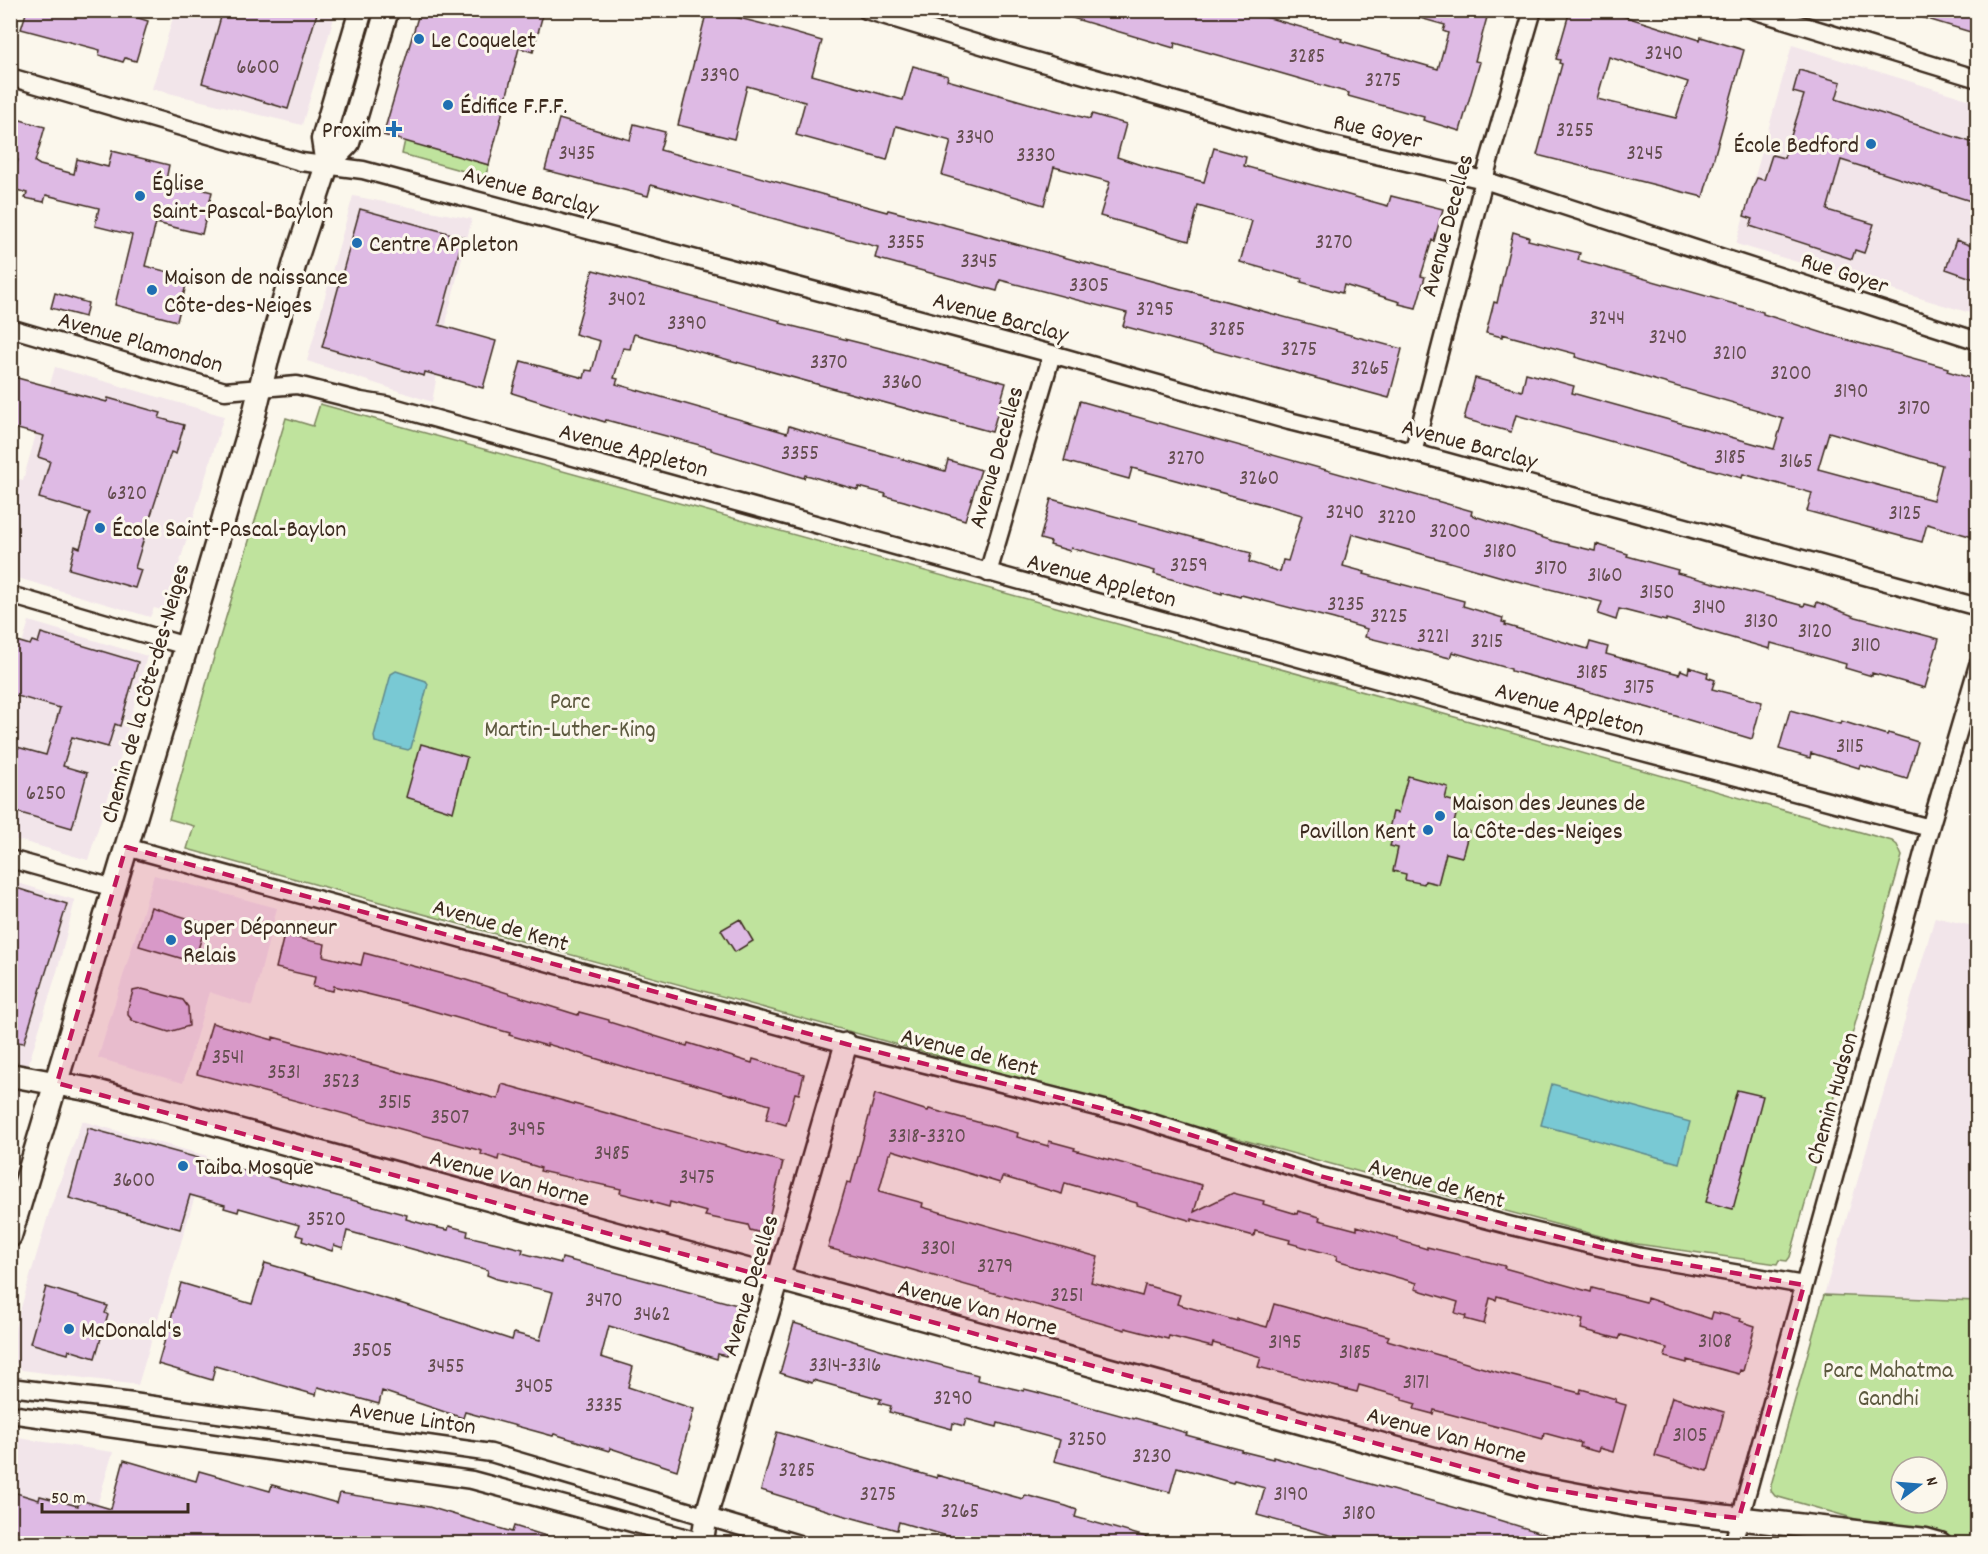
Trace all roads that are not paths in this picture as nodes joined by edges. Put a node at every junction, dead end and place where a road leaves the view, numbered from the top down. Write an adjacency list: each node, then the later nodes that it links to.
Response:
1 (361, 10): 8 (main road, Chemin de la Côte-des-Neiges)
2 (387, 10): 8 (main road, Chemin de la Côte-des-Neiges)
3 (866, 10): 9 (street, Rue Goyer)
4 (1533, 10): 9 (street, Avenue Decelles)
5 (1754, 10): 7 (street)
6 (10, 77): 8 (street, Avenue Barclay)
7 (1977, 79)
8 (327, 165): 12 (street, Avenue Barclay); 13 (main road, Chemin de la Côte-des-Neiges)
9 (1484, 180): 11 (street, Rue Goyer); 14 (street, Avenue Decelles)
10 (10, 328): 13 (street, Avenue Plamondon)
11 (1977, 341)
12 (1052, 354): 14 (street, Avenue Barclay); 15 (street, Avenue Decelles)
13 (260, 388): 15 (street, Avenue Appleton); 18 (main road, Chemin de la Côte-des-Neiges)
14 (1413, 453): 17 (street, Avenue Barclay)
15 (988, 573): 20 (street, Avenue Appleton)
16 (10, 595): 18 (street)
17 (1977, 607)
18 (186, 646): 21 (main road, Chemin de la Côte-des-Neiges)
19 (1977, 665): 20 (street, Chemin Hudson)
20 (1930, 828): 29 (street, Chemin Hudson)
21 (126, 847): 23 (main road, Chemin de la Côte-des-Neiges); 24 (street, Avenue de Kent)
22 (10, 859): 23 (street)
23 (114, 888): 26 (main road, Chemin de la Côte-des-Neiges)
24 (846, 1044): 28 (street, Avenue Decelles); 29 (street, Avenue de Kent)
25 (10, 1075): 26 (main road, Avenue Van Horne)
26 (57, 1083): 27 (main road, Chemin de la Côte-des-Neiges); 28 (main road, Avenue Van Horne)
27 (10, 1236)
28 (778, 1279): 32 (street, Avenue Decelles); 33 (main road, Avenue Van Horne)
29 (1804, 1285): 33 (street, Chemin Hudson)
30 (10, 1387): 32 (street, Avenue Linton)
31 (10, 1414): 34 (street)
32 (706, 1517): 34 (street, Avenue Decelles); 35 (street, Avenue Linton)
33 (1739, 1518): 36 (street, Chemin Hudson); 37 (main road, Avenue Van Horne)
34 (703, 1543)
35 (799, 1544)
36 (1733, 1544)
37 (1940, 1544)

